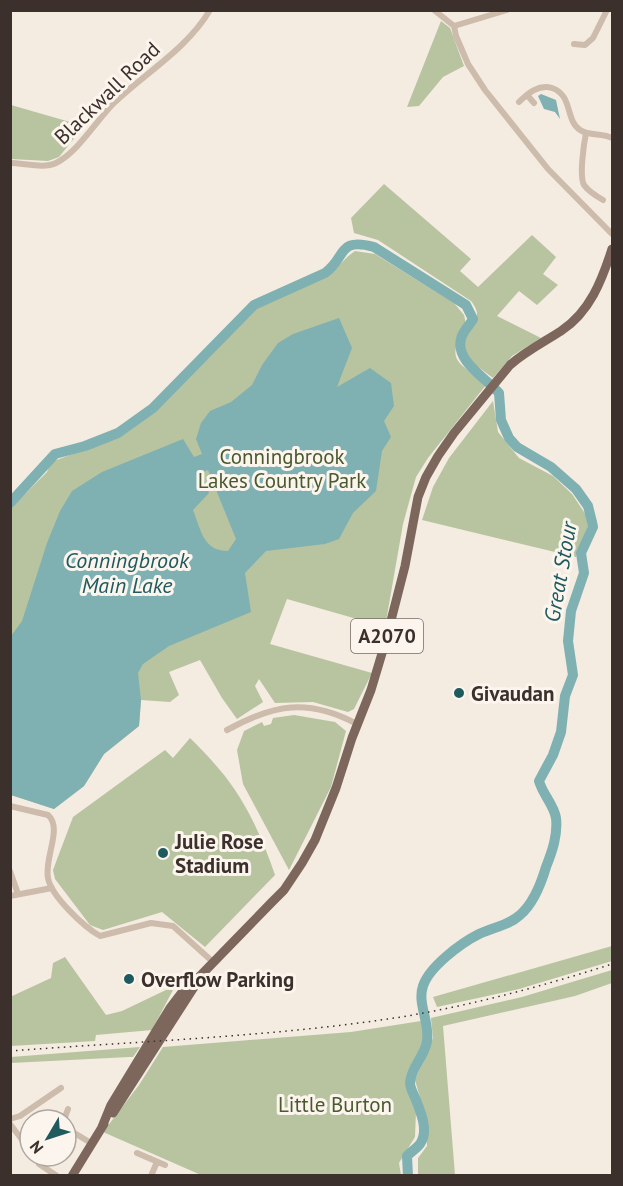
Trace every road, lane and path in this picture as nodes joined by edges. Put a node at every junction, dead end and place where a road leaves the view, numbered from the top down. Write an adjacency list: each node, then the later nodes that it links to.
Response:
1 (210, 10): 12 (street, Blackwall Road)
2 (434, 10): 5 (street)
3 (507, 10): 5 (street)
4 (607, 10): 6 (street)
5 (454, 26): 14 (street)
6 (574, 44)
7 (527, 94): 8 (street); 9 (street); 10 (street)
8 (519, 102)
9 (534, 103)
10 (586, 132): 11 (street); 13 (street)
11 (612, 138)
12 (10, 163)
13 (603, 200)
14 (612, 234)
15 (612, 249): 16 (main road, A2070)
16 (357, 724): 17 (street); 22 (main road, A2070)
17 (227, 730)
18 (10, 806): 20 (street)
19 (10, 871): 21 (street)
20 (52, 888): 21 (street); 22 (street)
21 (14, 895)
22 (213, 962): 26 (main road, A2070)
23 (61, 1088): 24 (street)
24 (10, 1119)
25 (78, 1135): 26 (street)
26 (92, 1143): 30 (main road, A2070)
27 (137, 1153): 28 (street)
28 (157, 1162): 29 (street); 31 (street)
29 (165, 1165)
30 (72, 1176)
31 (151, 1176)

